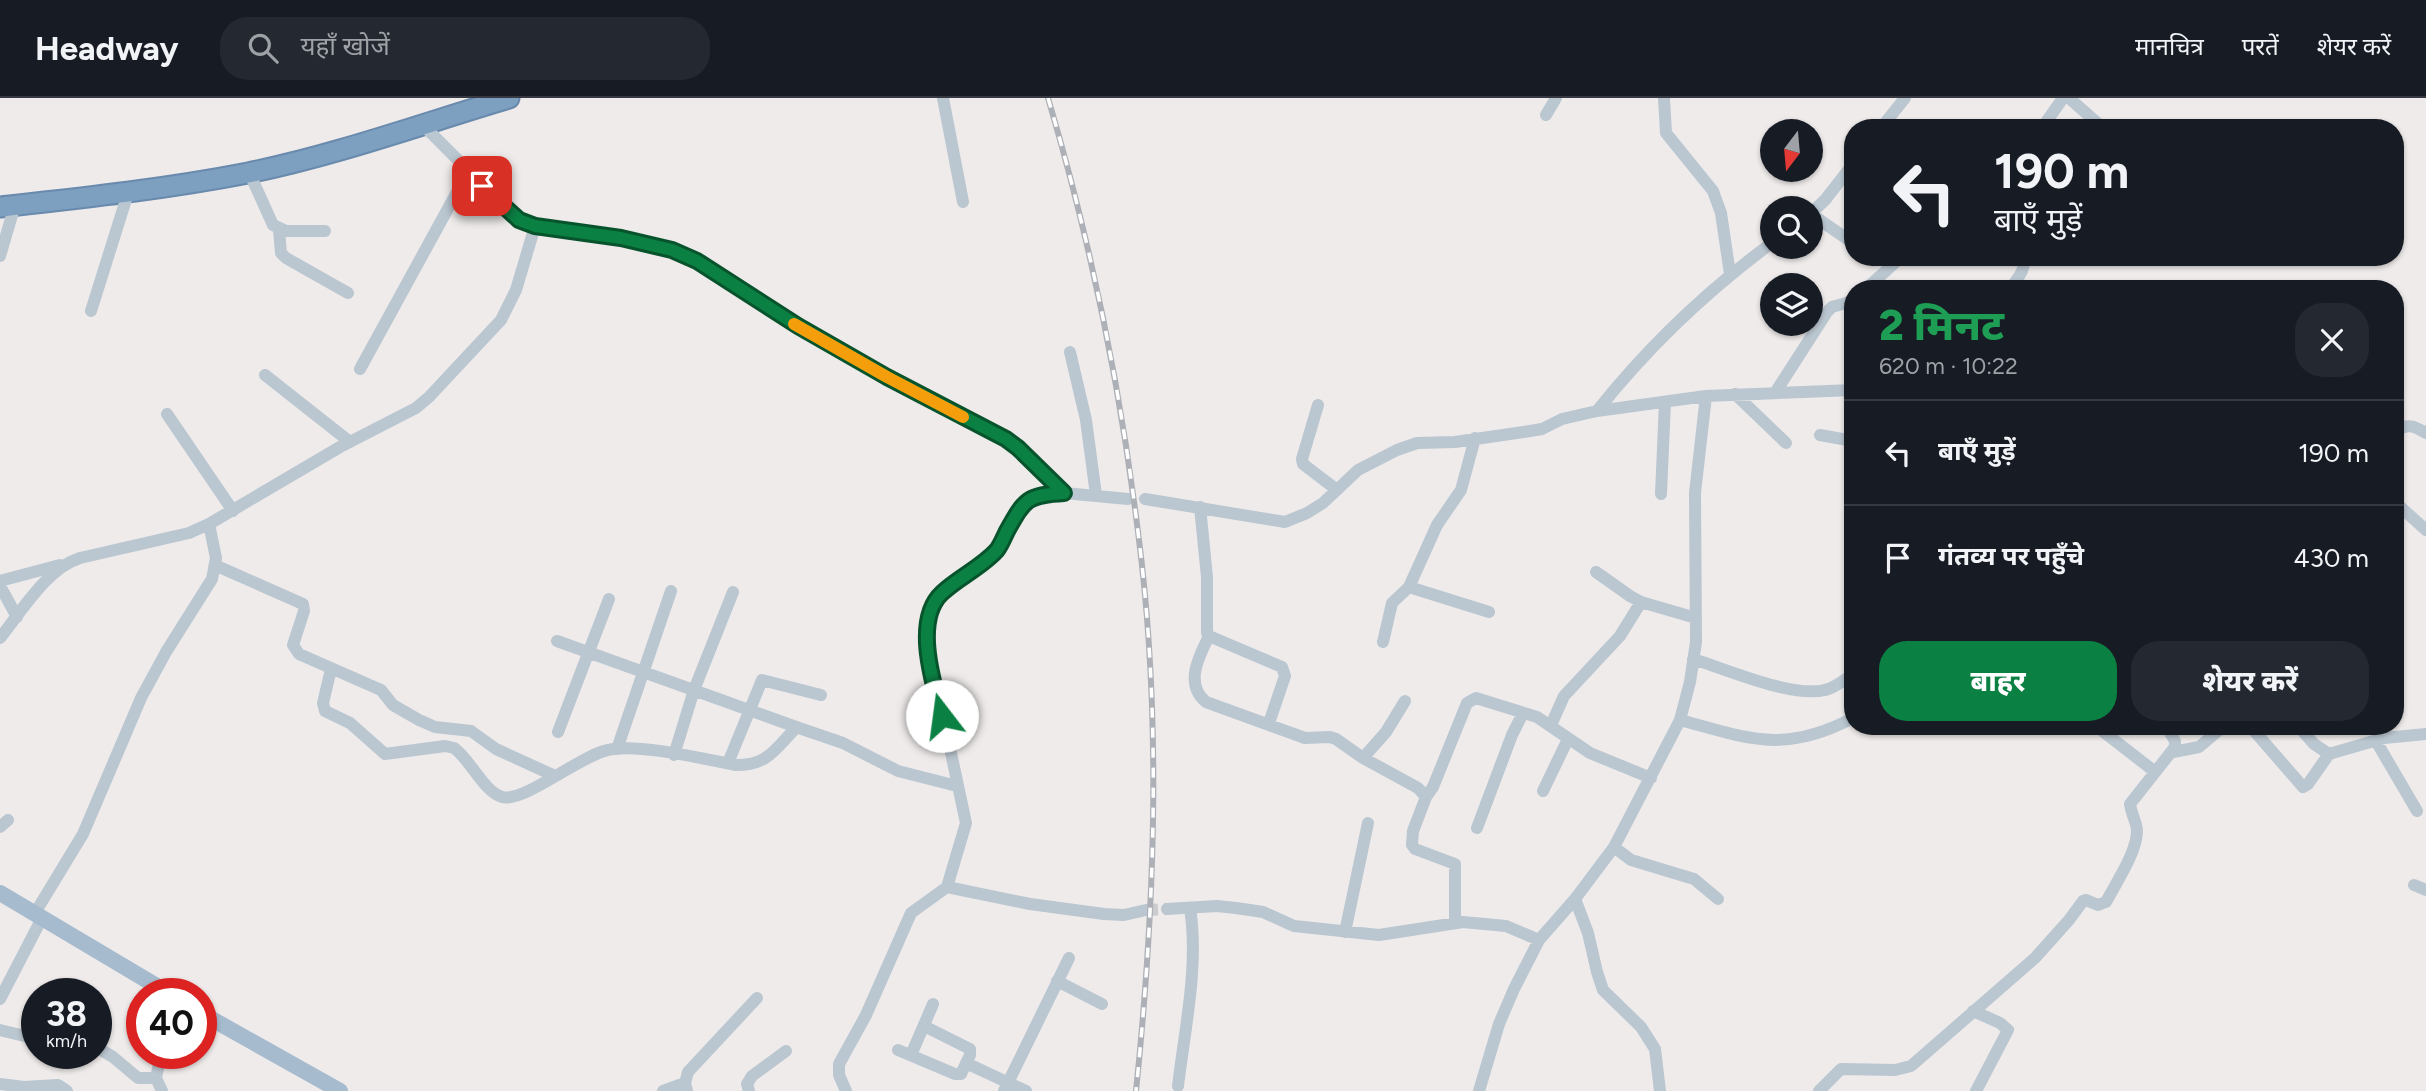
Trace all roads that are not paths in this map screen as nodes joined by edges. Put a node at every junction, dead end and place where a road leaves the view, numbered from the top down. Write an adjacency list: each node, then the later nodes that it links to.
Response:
1 (509, 98): 12 (highway)
2 (943, 98): 17 (street)
3 (1556, 98): 8 (street)
4 (1664, 98): 28 (street)
5 (1905, 98): 9 (street)
6 (2063, 98): 10 (street)
7 (2069, 98): 11 (street)
8 (1546, 115)
9 (1888, 119)
10 (2048, 119)
11 (2093, 119)
12 (422, 124): 13 (highway); 14 (street)
13 (249, 172): 16 (highway); 22 (street)
14 (468, 172): 21 (street); 34 (street)
15 (1844, 176): 18 (street)
16 (129, 190): 19 (highway); 32 (street)
17 (963, 202)
18 (1823, 202)
19 (8, 206): 26 (street)
20 (1823, 222): 24 (street)
21 (535, 226): 49 (street); 52 (street)
22 (279, 230): 23 (street); 30 (street)
23 (325, 231)
24 (1844, 237)
25 (1760, 252): 28 (street)
26 (0, 256)
27 (1891, 266): 29 (street)
28 (1730, 274): 42 (street)
29 (1876, 280)
30 (348, 293)
31 (1844, 304): 37 (street)
32 (91, 311)
33 (1070, 352): 54 (street)
34 (360, 369)
35 (265, 375): 49 (street)
36 (1844, 390): 37 (street)
37 (1775, 393): 38 (street)
38 (1735, 394): 39 (street); 50 (street)
39 (1706, 396): 40 (street); 73 (street)
40 (1665, 402): 42 (street); 53 (street)
41 (1318, 405): 51 (street)
42 (1597, 411): 47 (street)
43 (167, 414): 59 (street)
44 (2404, 427): 45 (street)
45 (2426, 433)
46 (1820, 435): 48 (street)
47 (1475, 438): 51 (street); 66 (street)
48 (1844, 439)
49 (350, 442): 59 (street)
50 (1786, 443)
51 (1337, 490): 57 (street)
52 (1064, 493): 54 (street); 113 (street)
53 (1661, 494)
54 (1096, 495): 55 (street)
55 (1128, 499)
56 (1146, 499): 57 (street)
57 (1200, 506): 74 (street)
58 (2404, 510): 61 (street)
59 (233, 511): 60 (street)
60 (209, 524): 62 (street); 63 (street)
61 (2426, 530)
62 (64, 564): 65 (street); 72 (street)
63 (217, 566): 80 (street); 127 (street)
64 (1596, 572): 70 (street)
65 (0, 583): 72 (street)
66 (1409, 587): 71 (street); 77 (street)
67 (671, 591): 81 (street)
68 (733, 592): 83 (street)
69 (609, 599): 78 (street)
70 (1641, 601): 73 (street); 91 (street)
71 (1489, 612)
72 (17, 617): 75 (street)
73 (1696, 618): 79 (street)
74 (1209, 636): 89 (street); 89 (street)
75 (0, 638)
76 (557, 641): 78 (street)
77 (1383, 642)
78 (589, 652): 81 (street); 94 (street)
79 (1693, 659): 82 (street); 88 (street)
80 (331, 669): 93 (street); 103 (street)
81 (642, 671): 83 (street); 104 (street)
82 (1844, 680)
83 (694, 690): 86 (street); 107 (street)
84 (821, 695): 86 (street)
85 (1405, 701): 108 (street)
86 (748, 709): 92 (street); 109 (street)
87 (1523, 713): 91 (street); 115 (street); 118 (street)
88 (1680, 720): 90 (street); 112 (street)
89 (1269, 723): 108 (street)
90 (1844, 723)
91 (1551, 725): 101 (street)
92 (799, 728): 109 (street); 113 (street)
93 (464, 730): 103 (street); 111 (street)
94 (558, 732)
95 (2426, 734): 102 (street)
96 (2108, 735): 110 (street)
97 (2171, 735): 105 (street)
98 (2213, 735): 105 (street)
99 (2258, 735): 106 (street)
100 (2306, 735): 106 (street)
101 (1568, 739): 112 (street); 114 (street)
102 (2376, 741): 106 (street); 116 (street)
103 (445, 746): 111 (street)
104 (617, 749): 107 (street); 111 (street)
105 (2173, 752): 110 (street)
106 (2329, 754)
107 (674, 755): 109 (street)
108 (1363, 758): 115 (street)
109 (728, 763)
110 (2154, 771): 138 (street)
111 (555, 775)
112 (1651, 778): 119 (street)
113 (957, 786): 120 (street)
114 (1543, 791)
115 (1426, 797): 128 (street)
116 (2417, 811)
117 (1368, 823): 129 (street)
118 (1477, 828)
119 (1614, 847): 122 (street); 123 (street)
120 (947, 887): 125 (street); 159 (street)
121 (0, 893): 127 (main road)
122 (1575, 899): 130 (street); 162 (street)
123 (1718, 899)
124 (1190, 908): 126 (street); 129 (street); 151 (street)
125 (1146, 909)
126 (1167, 909)
127 (38, 916): 132 (main road); 135 (street)
128 (1455, 923): 129 (street); 130 (street)
129 (1345, 932)
130 (1539, 940): 161 (street)
131 (1069, 958): 133 (street)
132 (143, 978)
133 (1058, 981): 137 (street); 153 (street)
134 (757, 998): 152 (street)
135 (0, 999)
136 (933, 1004): 140 (street)
137 (1102, 1004)
138 (1973, 1011): 163 (street); 164 (street)
139 (217, 1022): 156 (main road)
140 (924, 1026): 145 (street); 147 (street)
141 (0, 1030): 142 (street)
142 (21, 1035)
143 (898, 1050): 145 (street)
144 (786, 1051): 158 (street)
145 (911, 1055): 147 (street)
146 (112, 1056): 149 (street)
147 (966, 1063): 153 (street)
148 (158, 1069): 149 (street)
149 (156, 1078): 155 (street)
150 (0, 1084): 154 (street)
151 (1178, 1086)
152 (686, 1087): 157 (street)
153 (1006, 1087): 160 (street)
154 (67, 1091)
155 (162, 1091)
156 (340, 1091)
157 (663, 1091)
158 (749, 1091)
159 (846, 1091)
160 (1026, 1091)
161 (1479, 1091)
162 (1660, 1091)
163 (1819, 1091)
164 (1976, 1091)

